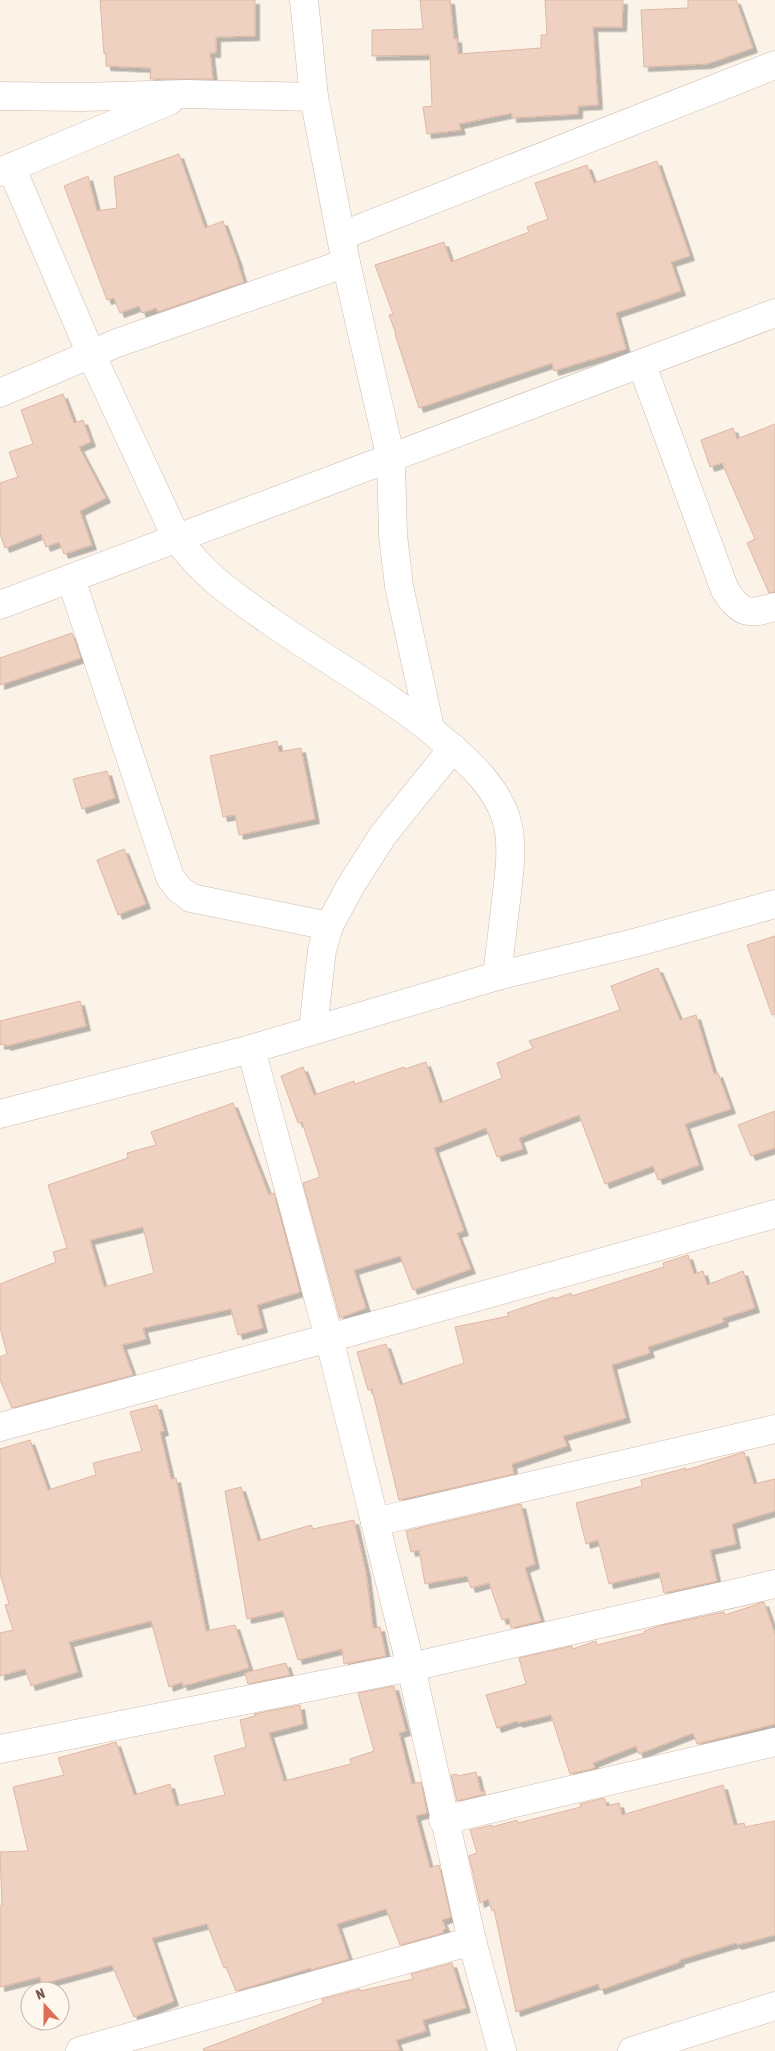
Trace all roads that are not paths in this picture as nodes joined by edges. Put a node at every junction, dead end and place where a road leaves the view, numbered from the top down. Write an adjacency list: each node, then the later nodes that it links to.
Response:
1 (304, 0): 5 (street)
2 (775, 65): 7 (street)
3 (186, 94): 4 (street); 5 (street); 6 (street)
4 (0, 96)
5 (314, 97): 7 (street)
6 (6, 169): 10 (street)
7 (341, 236): 8 (street)
8 (346, 263): 10 (street); 13 (street)
9 (775, 313): 11 (street)
10 (91, 354): 12 (street); 14 (street)
11 (642, 365): 13 (street); 17 (street)
12 (0, 393)
13 (391, 459): 14 (street); 18 (street)
14 (177, 539): 15 (street); 18 (street)
15 (72, 579): 16 (street); 21 (street)
16 (0, 605)
17 (775, 606)
18 (430, 728): 19 (street)
19 (452, 748): 21 (street); 22 (street)
20 (775, 904): 22 (street)
21 (329, 926): 23 (street)
22 (497, 976): 23 (street)
23 (313, 1029): 24 (street)
24 (251, 1049): 25 (street); 27 (street)
25 (0, 1114)
26 (775, 1214): 27 (street)
27 (329, 1338): 28 (street); 30 (street)
28 (0, 1427)
29 (775, 1429): 30 (street)
30 (376, 1522): 32 (street)
31 (775, 1584): 32 (street)
32 (411, 1667): 34 (street); 35 (street)
33 (775, 1742): 35 (street)
34 (0, 1749)
35 (444, 1820): 36 (street)
36 (472, 1941): 38 (street); 39 (street)
37 (775, 2006): 40 (street)
38 (80, 2051)
39 (502, 2051)
40 (632, 2051)

